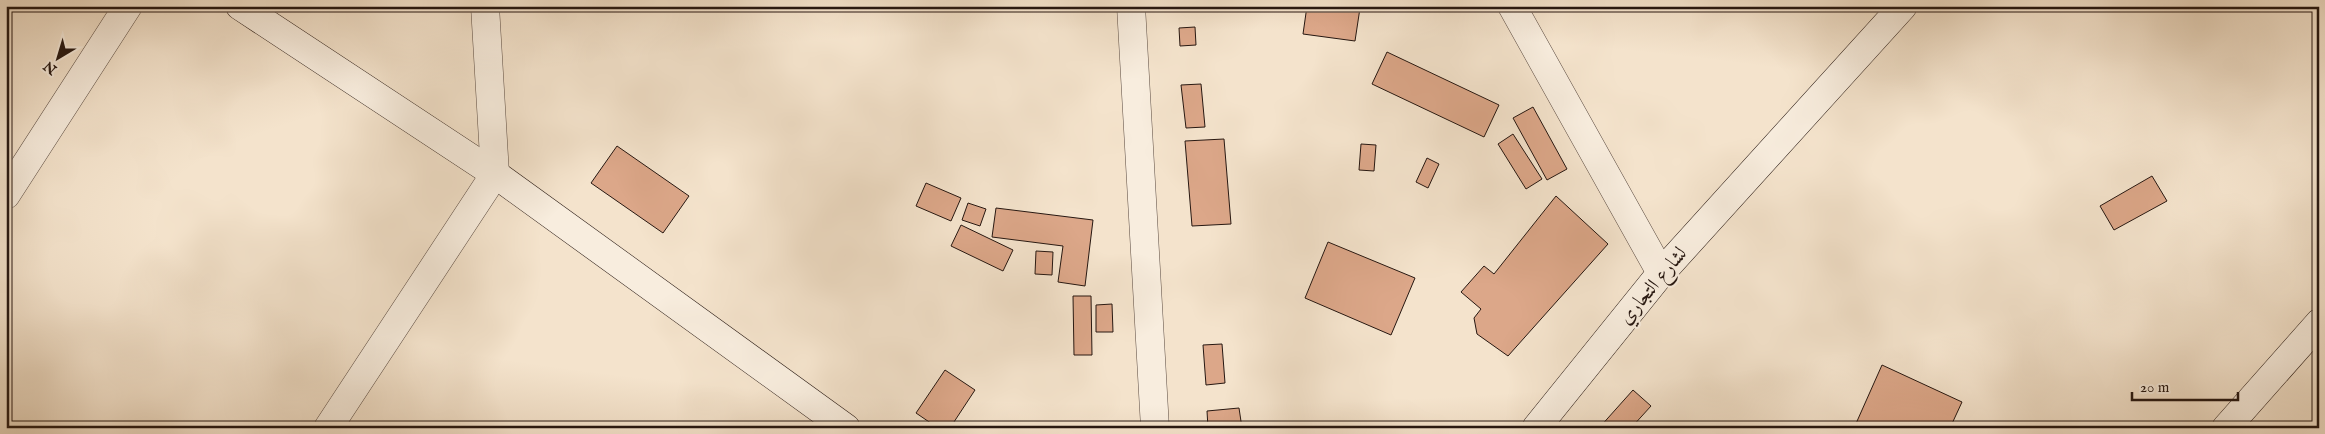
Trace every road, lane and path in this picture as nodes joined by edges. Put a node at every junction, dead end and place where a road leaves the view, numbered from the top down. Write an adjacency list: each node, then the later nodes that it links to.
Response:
1 (128, 6): 8 (street)
2 (240, 6): 7 (street)
3 (485, 6): 7 (street)
4 (1131, 6): 13 (street)
5 (1512, 6): 9 (street)
6 (1903, 6): 9 (street, لشارع التجاري)
7 (495, 174): 11 (street); 12 (street)
8 (6, 195)
9 (1661, 273): 14 (street, لشارع التجاري)
10 (2319, 323): 15 (street)
11 (328, 428)
12 (846, 428)
13 (1155, 428)
14 (1536, 428)
15 (2226, 428)

